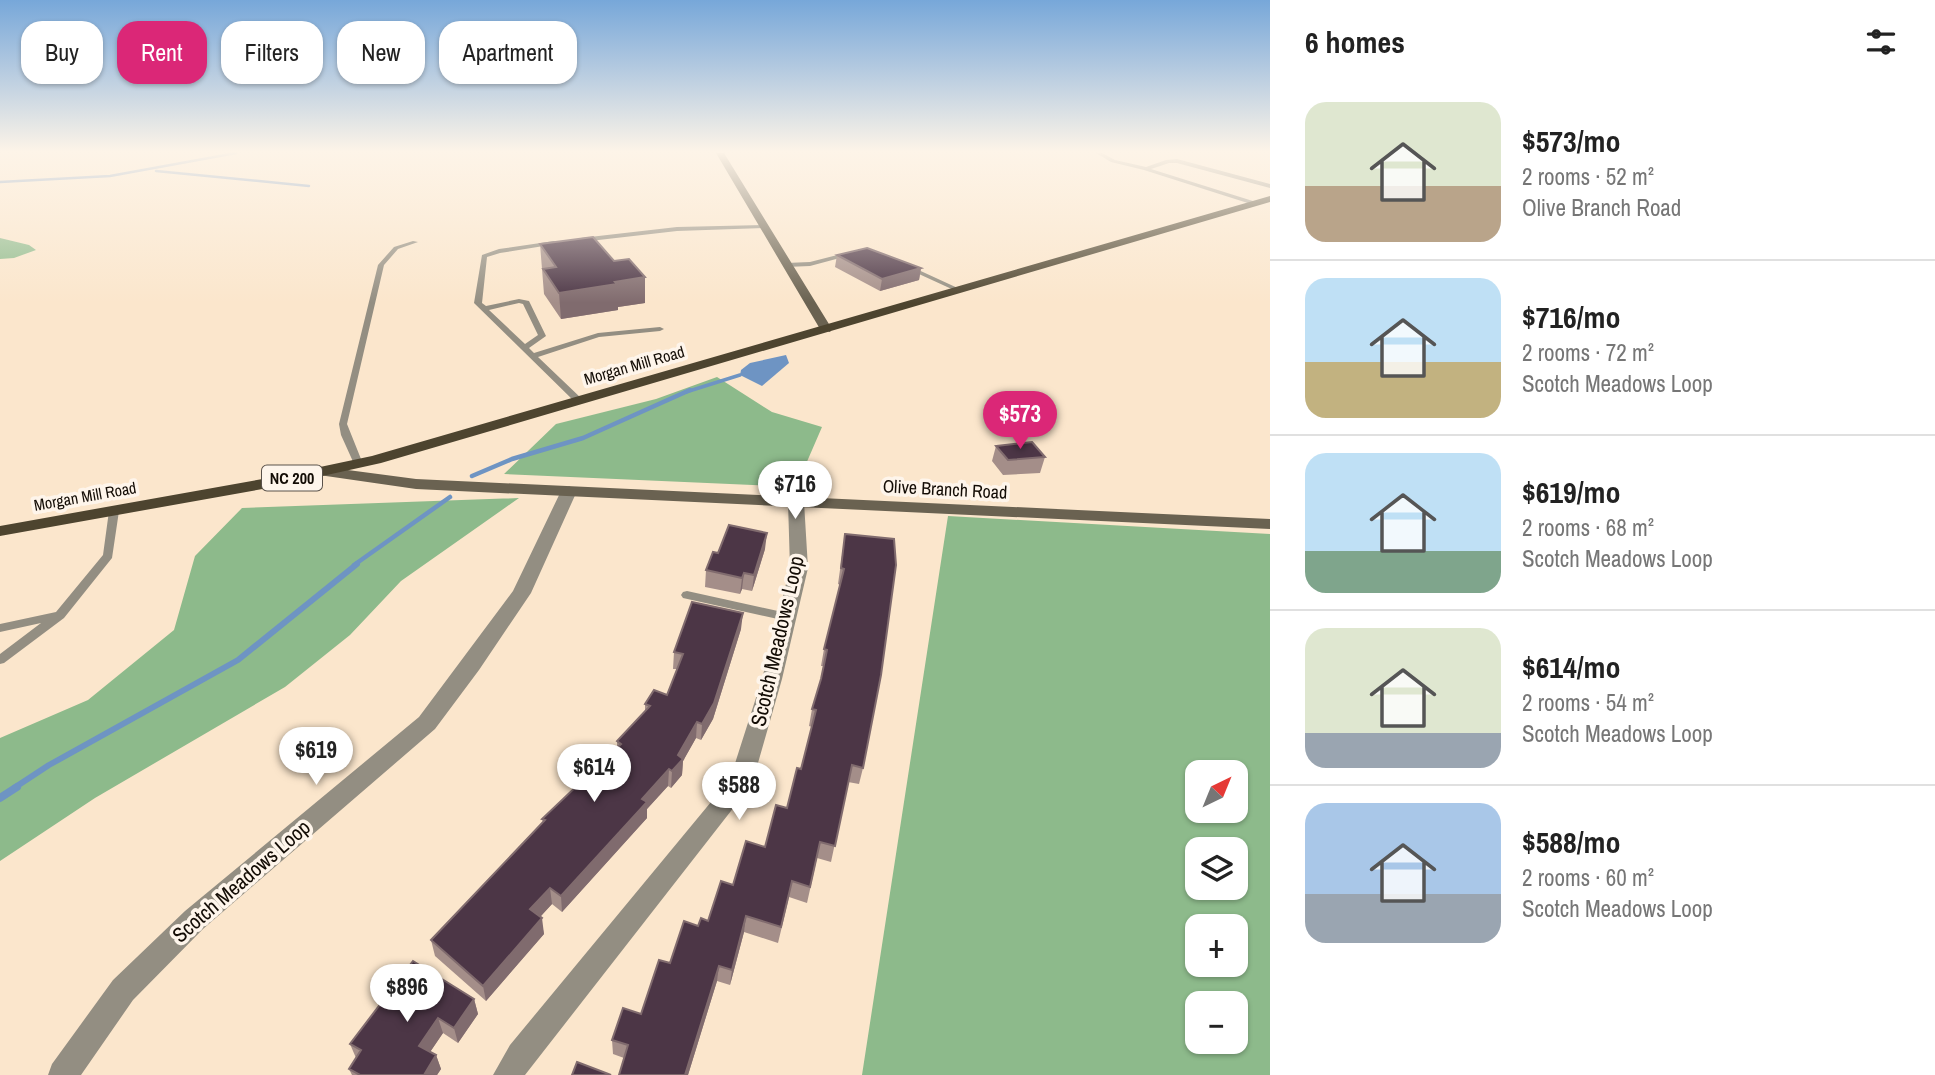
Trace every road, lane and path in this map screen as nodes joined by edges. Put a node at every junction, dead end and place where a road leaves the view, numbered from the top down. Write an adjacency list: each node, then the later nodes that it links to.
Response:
1 (749, 203): 3 (street)
2 (1254, 203): 10 (main road, Morgan Mill Road / NC 200)
3 (763, 227): 5 (lane); 8 (street)
4 (415, 242): 17 (lane)
5 (570, 242)
6 (557, 243): 11 (lane)
7 (862, 250): 8 (lane)
8 (786, 265): 13 (street)
9 (897, 266): 10 (lane)
10 (958, 290): 13 (main road, Morgan Mill Road / NC 200)
11 (484, 309): 14 (lane); 14 (lane)
12 (660, 329): 15 (lane)
13 (827, 329): 16 (main road, Morgan Mill Road / NC 200)
14 (524, 348): 15 (lane)
15 (532, 356): 16 (lane)
16 (579, 401): 17 (main road, Morgan Mill Road / NC 200)
17 (358, 464): 18 (main road, Morgan Mill Road / NC 200)
18 (325, 472): 19 (street, Olive Branch Road); 21 (main road, Morgan Mill Road / NC 200)
19 (569, 491): 20 (street, Olive Branch Road); 29 (street, Scotch Meadows Loop)
20 (796, 502): 22 (street, Olive Branch Road); 26 (street, Scotch Meadows Loop)
21 (114, 511): 23 (main road, Morgan Mill Road / NC 200); 25 (lane)
22 (1270, 524)
23 (0, 531)
24 (687, 595): 26 (lane)
25 (60, 615): 27 (lane); 28 (lane)
26 (787, 617): 30 (street, Scotch Meadows Loop)
27 (0, 628)
28 (0, 660)
29 (63, 1075)
30 (508, 1075)

